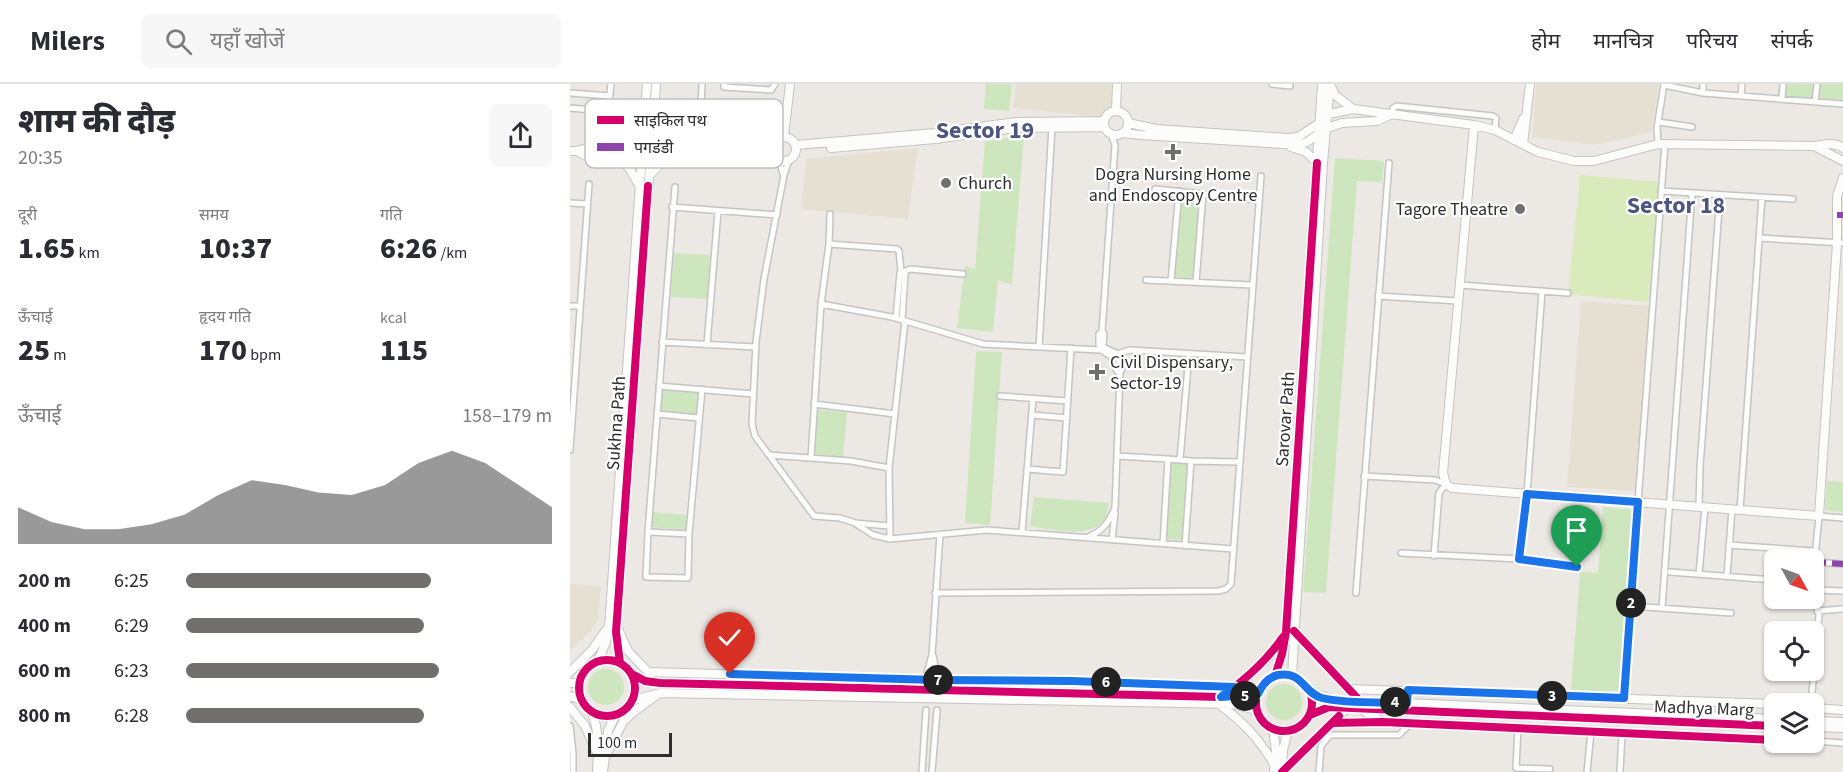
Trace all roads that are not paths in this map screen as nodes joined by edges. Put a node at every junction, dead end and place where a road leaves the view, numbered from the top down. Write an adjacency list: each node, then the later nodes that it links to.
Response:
1 (610, 84): 21 (street)
2 (647, 84): 24 (main road, Sukhna Path)
3 (656, 84): 25 (main road, Sukhna Path)
4 (702, 84): 26 (street)
5 (724, 84): 6 (street)
6 (775, 84)
7 (790, 84): 36 (main road)
8 (1117, 84): 34 (main road)
9 (1272, 84): 18 (street)
10 (1322, 84): 42 (main road, Sarovar Path)
11 (1330, 84): 32 (main road); 37 (main road, Sarovar Path)
12 (1530, 84): 33 (main road)
13 (1703, 84): 20 (street)
14 (1742, 84): 22 (street)
15 (1783, 84): 27 (street)
16 (1816, 84): 28 (street)
17 (1664, 85): 20 (street); 39 (street)
18 (1290, 86)
19 (570, 93): 21 (street)
20 (1702, 93): 22 (street)
21 (610, 96): 23 (street)
22 (1741, 96): 27 (street)
23 (609, 99)
24 (648, 99)
25 (653, 99)
26 (701, 99)
27 (1782, 99): 28 (street)
28 (1815, 102): 29 (street)
29 (1843, 104)
30 (570, 108): 31 (street)
31 (585, 109)
32 (1353, 109): 37 (main road); 38 (main road)
33 (1527, 110): 53 (main road); 54 (main road)
34 (1116, 111): 40 (main road); 41 (main road)
35 (783, 112): 36 (street)
36 (788, 112): 51 (main road)
37 (1329, 114): 42 (main road); 46 (main road, Sarovar Path)
38 (1392, 114): 44 (main road); 46 (main road); 47 (street)
39 (1659, 122): 45 (street); 55 (street)
40 (1128, 123): 48 (main road); 49 (main road)
41 (1104, 124): 43 (main road); 49 (main road)
42 (1318, 124): 50 (main road, Sarovar Path); 52 (main road)
43 (1053, 125): 58 (main road); 115 (street)
44 (1474, 125): 47 (main road); 103 (main road)
45 (1692, 127)
46 (1327, 128): 50 (main road); 188 (main road, Sarovar Path)
47 (1495, 130): 53 (main road)
48 (1156, 132): 49 (main road); 52 (main road)
49 (1118, 134): 117 (street)
50 (1318, 135): 56 (main road); 63 (main road, Sarovar Path)
51 (784, 136): 58 (main road)
52 (1263, 139): 56 (main road)
53 (1514, 140): 54 (main road)
54 (1523, 144): 55 (main road)
55 (1661, 144): 57 (main road); 79 (street)
56 (1287, 145): 63 (main road)
57 (1815, 146): 59 (main road); 62 (main road)
58 (796, 147): 61 (main road)
59 (1843, 148)
60 (783, 157): 61 (main road)
61 (789, 160): 70 (street)
62 (1843, 161)
63 (1317, 163): 188 (main road, Sarovar Path)
64 (1389, 163): 106 (street)
65 (628, 168): 75 (main road)
66 (644, 168): 75 (main road, Sukhna Path)
67 (648, 168): 71 (main road, Sukhna Path)
68 (655, 168): 71 (main road)
69 (781, 168): 70 (street)
70 (784, 175): 92 (street)
71 (649, 176): 187 (main road, Sukhna Path)
72 (1261, 176): 86 (street)
73 (1843, 178): 81 (main road)
74 (589, 184): 88 (street)
75 (640, 186): 187 (main road, Sukhna Path)
76 (675, 187): 89 (street)
77 (1155, 189): 78 (street)
78 (1179, 191): 82 (street); 100 (street)
79 (1661, 191): 80 (street); 146 (street)
80 (1692, 193): 83 (street); 147 (street)
81 (1840, 193): 93 (main road)
82 (1203, 194): 86 (street); 101 (street)
83 (1720, 195): 84 (street); 148 (street)
84 (1762, 197): 85 (street); 94 (street)
85 (1793, 199)
86 (1259, 200): 102 (street)
87 (570, 203): 88 (street)
88 (587, 204): 110 (street)
89 (672, 207): 90 (street); 112 (street)
90 (718, 210): 92 (street); 113 (street)
91 (830, 214): 96 (street)
92 (777, 215): 114 (street)
93 (1840, 215): 95 (main road)
94 (1759, 238): 95 (street); 150 (street)
95 (1840, 243): 151 (main road)
96 (829, 244): 97 (street); 108 (street)
97 (902, 272): 98 (street); 111 (street)
98 (963, 274)
99 (1146, 280): 100 (street)
100 (1171, 281): 101 (street)
101 (1196, 282): 102 (street)
102 (1252, 285): 120 (street)
103 (1460, 285): 104 (street); 107 (main road)
104 (1542, 291): 105 (street); 145 (street)
105 (1568, 293)
106 (1378, 296): 107 (street); 143 (street)
107 (1458, 301): 144 (main road)
108 (821, 304): 111 (street); 127 (street)
109 (570, 306): 110 (street)
110 (580, 306): 133 (street)
111 (901, 320): 115 (street); 129 (street)
112 (662, 342): 113 (street); 121 (street)
113 (707, 345): 114 (street)
114 (755, 347): 123 (street)
115 (1039, 347): 116 (street)
116 (1071, 348): 117 (street); 126 (street)
117 (1101, 349): 118 (street)
118 (1114, 354): 119 (street); 135 (street)
119 (1189, 354): 120 (street); 138 (street)
120 (1247, 357): 140 (street)
121 (659, 386): 122 (street); 128 (street)
122 (702, 389): 123 (street); 131 (street)
123 (753, 394): 134 (street)
124 (1000, 396): 125 (street)
125 (1033, 398): 126 (street); 130 (street)
126 (1068, 400): 132 (street)
127 (814, 404): 129 (street); 136 (street)
128 (657, 414): 131 (street); 155 (street)
129 (895, 414): 141 (street)
130 (1032, 415): 132 (street); 142 (street)
131 (699, 418): 157 (street)
132 (1066, 418): 142 (street)
133 (570, 450)
134 (769, 455): 136 (street); 153 (street)
135 (1117, 456): 137 (street); 149 (street)
136 (811, 458): 141 (street)
137 (1168, 459): 138 (street); 162 (street)
138 (1180, 460): 139 (street)
139 (1191, 460): 140 (street); 164 (street)
140 (1239, 462): 165 (street)
141 (889, 468): 154 (street)
142 (1027, 469): 156 (street)
143 (1364, 476): 144 (street); 181 (street)
144 (1446, 484): 145 (main road); 169 (street)
145 (1527, 494): 146 (main road); 170 (street)
146 (1638, 502): 147 (main road); 182 (main road)
147 (1670, 505): 148 (main road); 183 (street)
148 (1702, 507): 150 (main road); 175 (street)
149 (1115, 508): 159 (street); 161 (street)
150 (1736, 510): 151 (main road); 163 (street)
151 (1819, 516): 152 (street); 167 (street)
152 (1843, 518)
153 (853, 522): 154 (street); 160 (street)
154 (890, 526): 160 (street)
155 (648, 532): 157 (street); 157 (street)
156 (1022, 532): 158 (street); 159 (street)
157 (689, 534)
158 (940, 534): 160 (street); 180 (street)
159 (1087, 538): 161 (street)
160 (890, 539)
161 (1112, 540): 162 (street)
162 (1163, 544): 164 (street)
163 (1729, 545): 166 (street); 176 (street)
164 (1185, 546): 165 (street)
165 (1233, 549): 180 (street)
166 (1786, 549)
167 (1815, 549)
168 (1401, 553): 169 (street)
169 (1434, 556): 170 (street)
170 (1519, 559): 173 (street)
171 (1824, 563): 172 (street)
172 (1843, 564)
173 (1577, 567)
174 (1670, 572): 175 (street)
175 (1699, 574): 176 (street)
176 (1727, 576): 177 (street)
177 (1764, 579)
178 (1824, 590): 179 (street)
179 (1843, 591)
180 (935, 593): 189 (street)
181 (1356, 593)
182 (1631, 606): 183 (street); 212 (main road)
183 (1662, 608): 186 (street)
184 (1843, 609): 185 (street)
185 (1817, 611): 209 (street)
186 (1731, 614)
187 (613, 627): 190 (main road, Sukhna Path); 191 (main road, Sukhna Path); 192 (main road); 193 (main road)
188 (1290, 632): 196 (main road, Sarovar Path); 197 (main road, Sarovar Path); 204 (main road); 205 (main road)
189 (932, 655): 198 (street); 199 (street)
190 (598, 661): 191 (main road); 200 (main road)
191 (620, 663): 195 (main road)
192 (571, 671)
193 (648, 672): 194 (main road); 202 (main road)
194 (702, 673): 198 (main road); 203 (main road)
195 (632, 674): 202 (main road); 214 (main road)
196 (1275, 676): 197 (main road); 210 (main road)
197 (1292, 676): 208 (main road)
198 (925, 680): 199 (main road)
199 (941, 680): 204 (main road)
200 (580, 682): 201 (main road); 213 (main road)
201 (570, 683)
202 (660, 683): 203 (main road)
203 (682, 684): 215 (main road)
204 (1234, 687): 215 (main road)
205 (1348, 688): 206 (main road); 217 (main road)
206 (1408, 690): 212 (main road); 216 (main road)
207 (661, 693): 214 (main road); 215 (main road); 247 (main road)
208 (1311, 693): 217 (main road, Madhya Marg); 228 (main road)
209 (1812, 693)
210 (1258, 694): 215 (main road); 224 (main road)
211 (570, 696): 213 (main road)
212 (1624, 698): 218 (main road)
213 (582, 700): 226 (main road)
214 (632, 700): 227 (main road)
215 (1220, 700): 224 (main road); 248 (main road)
216 (1407, 703): 217 (main road, Madhya Marg); 229 (main road, Madhya Marg)
217 (1360, 704): 220 (main road, Madhya Marg); 233 (main road); 235 (main road, Madhya Marg)
218 (1764, 704)
219 (570, 707): 247 (main road)
220 (1347, 708): 228 (main road, Madhya Marg); 232 (main road)
221 (1824, 709): 225 (main road)
222 (926, 710): 253 (street)
223 (937, 710): 254 (street)
224 (1257, 710): 238 (main road)
225 (1843, 710)
226 (591, 711): 227 (main road); 247 (main road)
227 (616, 714): 247 (main road)
228 (1310, 715): 241 (main road)
229 (1764, 719)
230 (1824, 721): 231 (main road)
231 (1843, 722)
232 (1332, 723): 233 (street); 255 (main road)
233 (1383, 723): 234 (street)
234 (1410, 724): 239 (street); 256 (street)
235 (1764, 725)
236 (570, 726): 250 (street)
237 (1824, 727): 240 (main road)
238 (1273, 728): 241 (main road); 248 (main road)
239 (1518, 728): 242 (street); 249 (street)
240 (1843, 728)
241 (1288, 730): 255 (main road)
242 (1591, 732): 243 (street); 257 (street)
243 (1622, 733): 244 (street); 258 (street)
244 (1764, 740)
245 (1824, 742): 246 (street)
246 (1843, 743)
247 (601, 757): 251 (main road); 252 (main road)
248 (1274, 769)
249 (1550, 769)
250 (573, 772)
251 (597, 772)
252 (603, 772)
253 (922, 772)
254 (933, 772)
255 (1282, 772)
256 (1319, 772)
257 (1587, 772)
258 (1620, 772)

